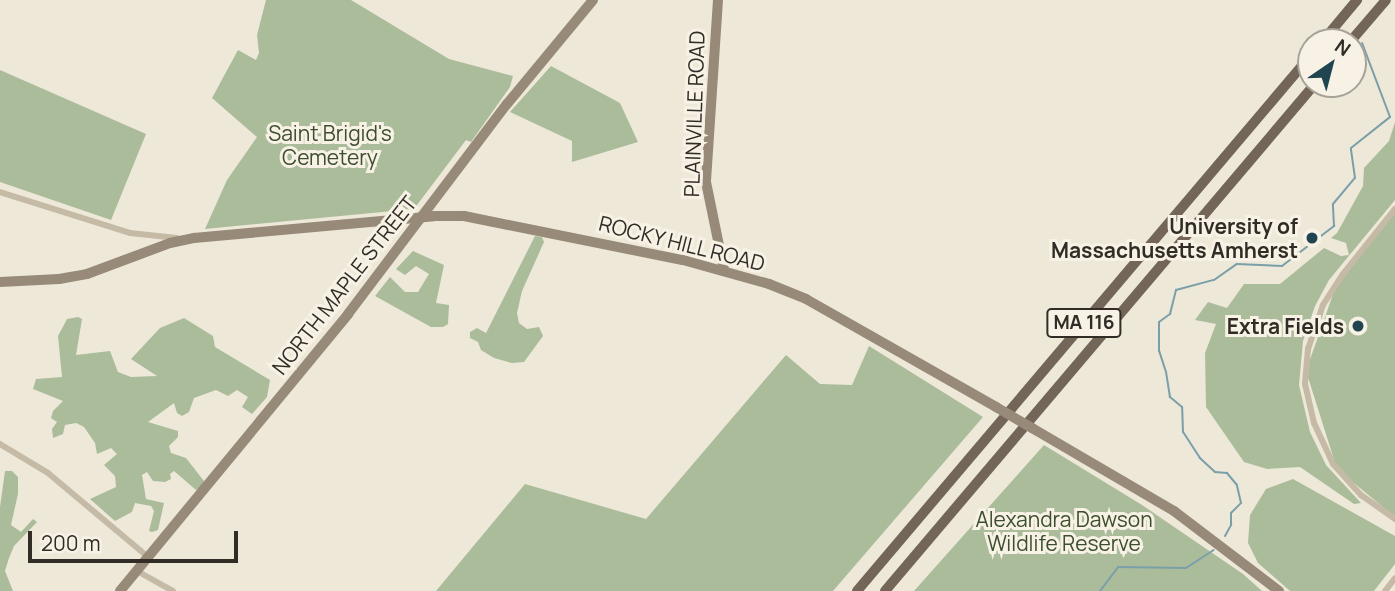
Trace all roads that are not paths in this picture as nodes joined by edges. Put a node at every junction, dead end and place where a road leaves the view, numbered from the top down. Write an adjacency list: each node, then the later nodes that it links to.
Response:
1 (593, 0): 11 (main road, NORTH MAPLE STREET)
2 (718, 0): 13 (main road, PLAINVILLE ROAD)
3 (1357, 0): 5 (main road)
4 (1386, 0): 6 (main road)
5 (1334, 28)
6 (1362, 28)
7 (1297, 72): 22 (main road, MA 116)
8 (1303, 98): 23 (main road, MA 116)
9 (0, 192): 12 (street)
10 (1395, 208): 16 (street)
11 (424, 216): 12 (main road, ROCKY HILL ROAD); 13 (main road, ROCKY HILL ROAD); 17 (main road, NORTH MAPLE STREET)
12 (194, 238): 14 (main road, ROCKY HILL ROAD)
13 (724, 270): 24 (main road, ROCKY HILL ROAD, bridge)
14 (0, 282)
15 (0, 444): 17 (street)
16 (1395, 519)
17 (148, 557): 18 (main road, NORTH MAPLE STREET)
18 (136, 571): 20 (main road, NORTH MAPLE STREET); 21 (street)
19 (1395, 578): 25 (street)
20 (120, 591)
21 (173, 591)
22 (857, 591)
23 (885, 591)
24 (1279, 591)
25 (1385, 591)

